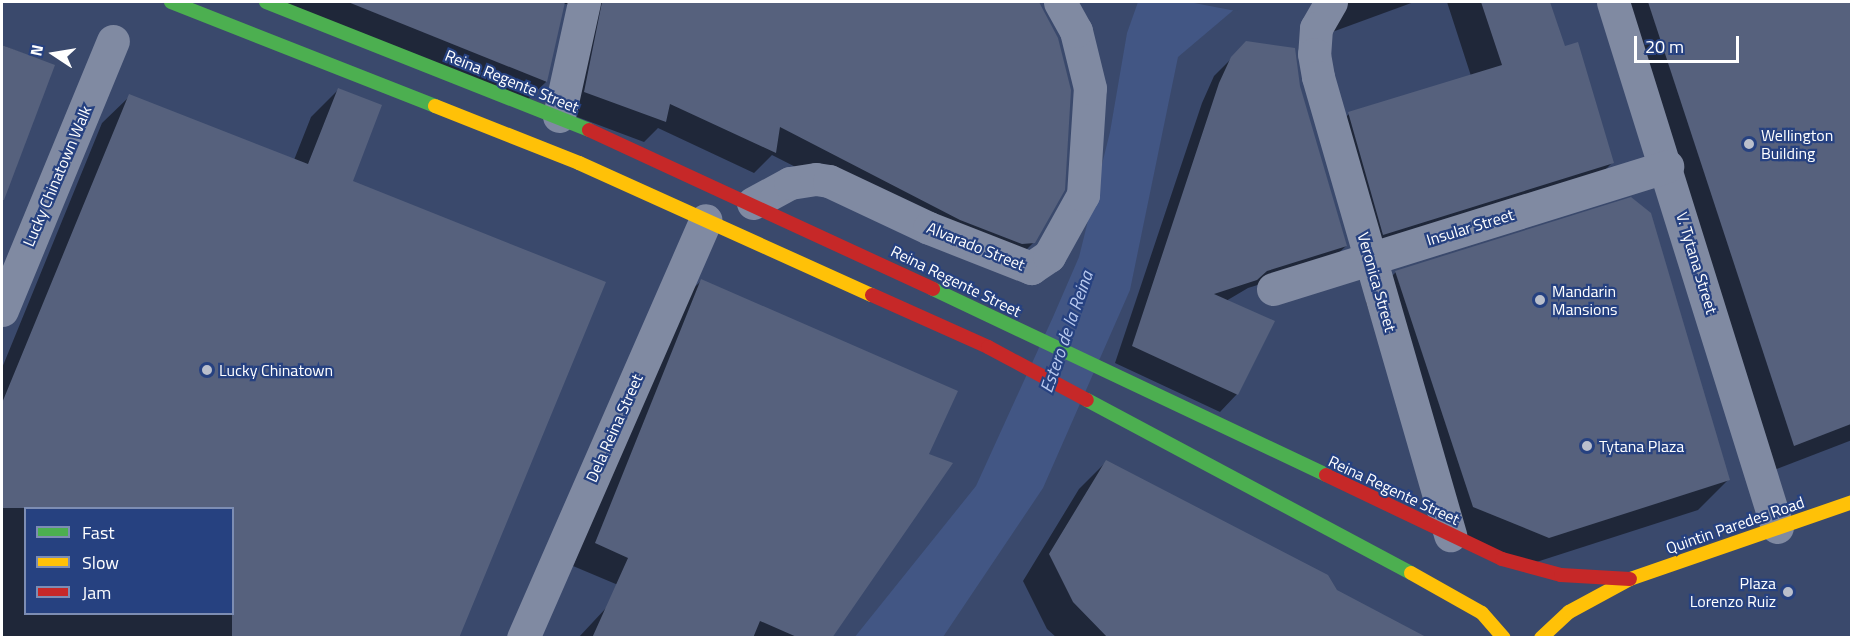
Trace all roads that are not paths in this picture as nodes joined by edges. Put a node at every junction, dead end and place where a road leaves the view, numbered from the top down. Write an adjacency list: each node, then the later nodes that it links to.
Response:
1 (171, 2): 11 (main road)
2 (266, 2): 8 (main road, Reina Regente Street)
3 (584, 2): 8 (street)
4 (1060, 2): 10 (street, Alvarado Street)
5 (1613, 2): 9 (street, V. Tytana Street)
6 (1324, 15): 12 (street, Veronica Street)
7 (113, 42): 14 (street, Lucky Chinatown Walk)
8 (559, 117): 10 (main road, Reina Regente Street)
9 (1667, 166): 12 (street, Insular Street); 16 (street, V. Tytana Street)
10 (753, 203): 17 (main road, Reina Regente Street)
11 (702, 229): 19 (street, Dela Reina Street); 20 (main road)
12 (1370, 257): 13 (street, Insular Street); 17 (street, Veronica Street)
13 (1273, 289)
14 (2, 310)
15 (1851, 502): 16 (main road, Quintin Paredes Road)
16 (1778, 526): 18 (main road, Quintin Paredes Road)
17 (1450, 535): 18 (main road, Reina Regente Street)
18 (1630, 579): 21 (main road, Quintin Paredes Road)
19 (523, 638)
20 (1504, 638)
21 (1541, 638)

